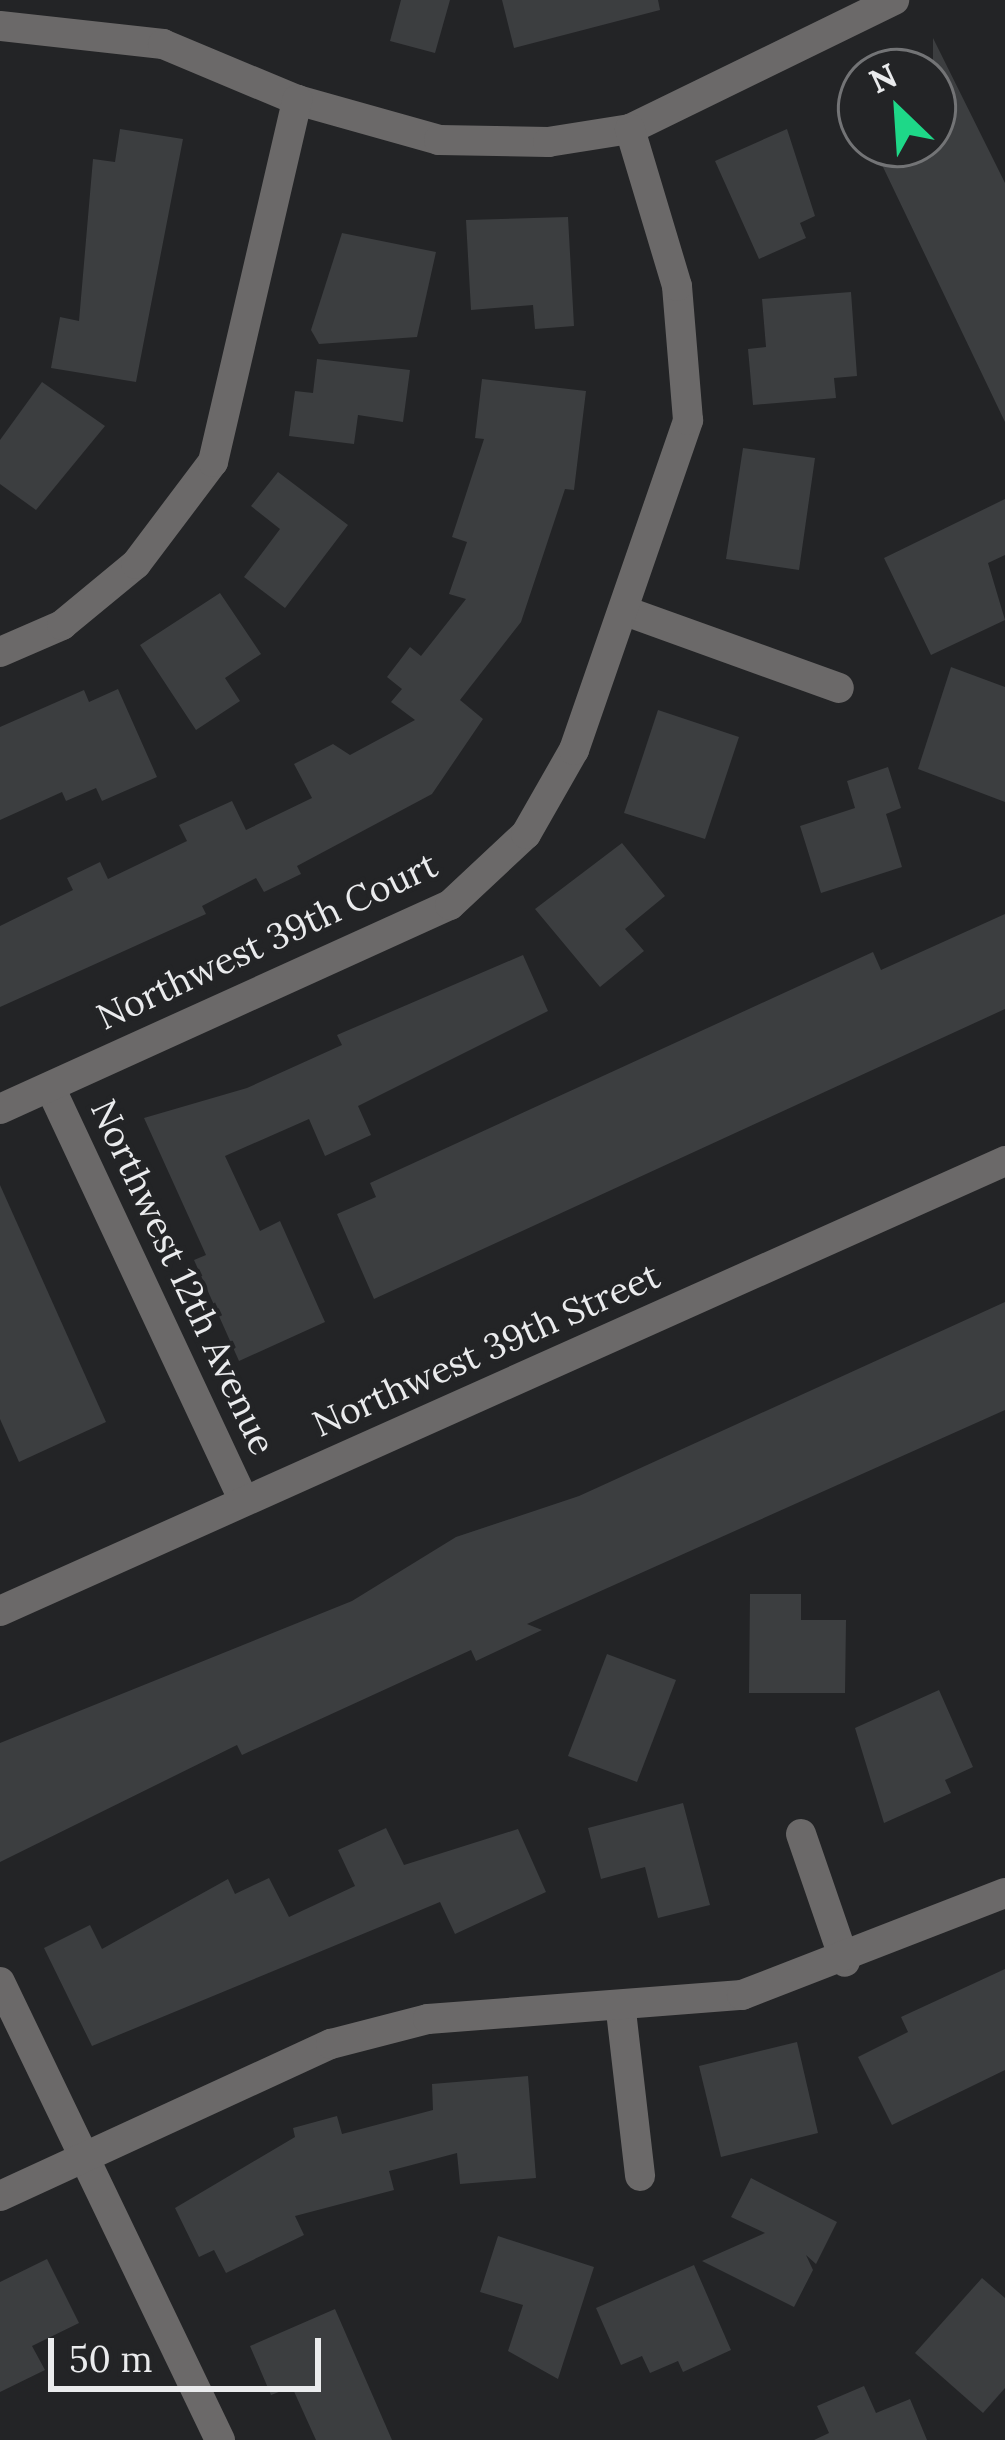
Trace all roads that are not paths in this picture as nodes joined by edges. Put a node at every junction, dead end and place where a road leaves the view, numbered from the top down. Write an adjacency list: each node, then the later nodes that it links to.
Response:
1 (894, 0): 4 (street)
2 (0, 26): 3 (street)
3 (297, 100): 4 (street); 6 (street)
4 (630, 129): 5 (street, Northwest 39th Court)
5 (628, 612): 7 (street); 8 (street, Northwest 39th Court)
6 (0, 652)
7 (839, 688)
8 (50, 1087): 9 (street, Northwest 39th Court); 11 (street, Northwest 12th Avenue)
9 (0, 1108)
10 (1005, 1161): 11 (street, Northwest 39th Street)
11 (244, 1501): 12 (street, Northwest 39th Street)
12 (0, 1611)
13 (801, 1834): 15 (street)
14 (1005, 1893): 15 (street)
15 (845, 1962): 17 (street)
16 (0, 1982): 18 (street)
17 (621, 2011): 18 (street); 19 (street)
18 (86, 2158): 20 (street); 21 (street)
19 (640, 2176)
20 (0, 2196)
21 (220, 2440)

